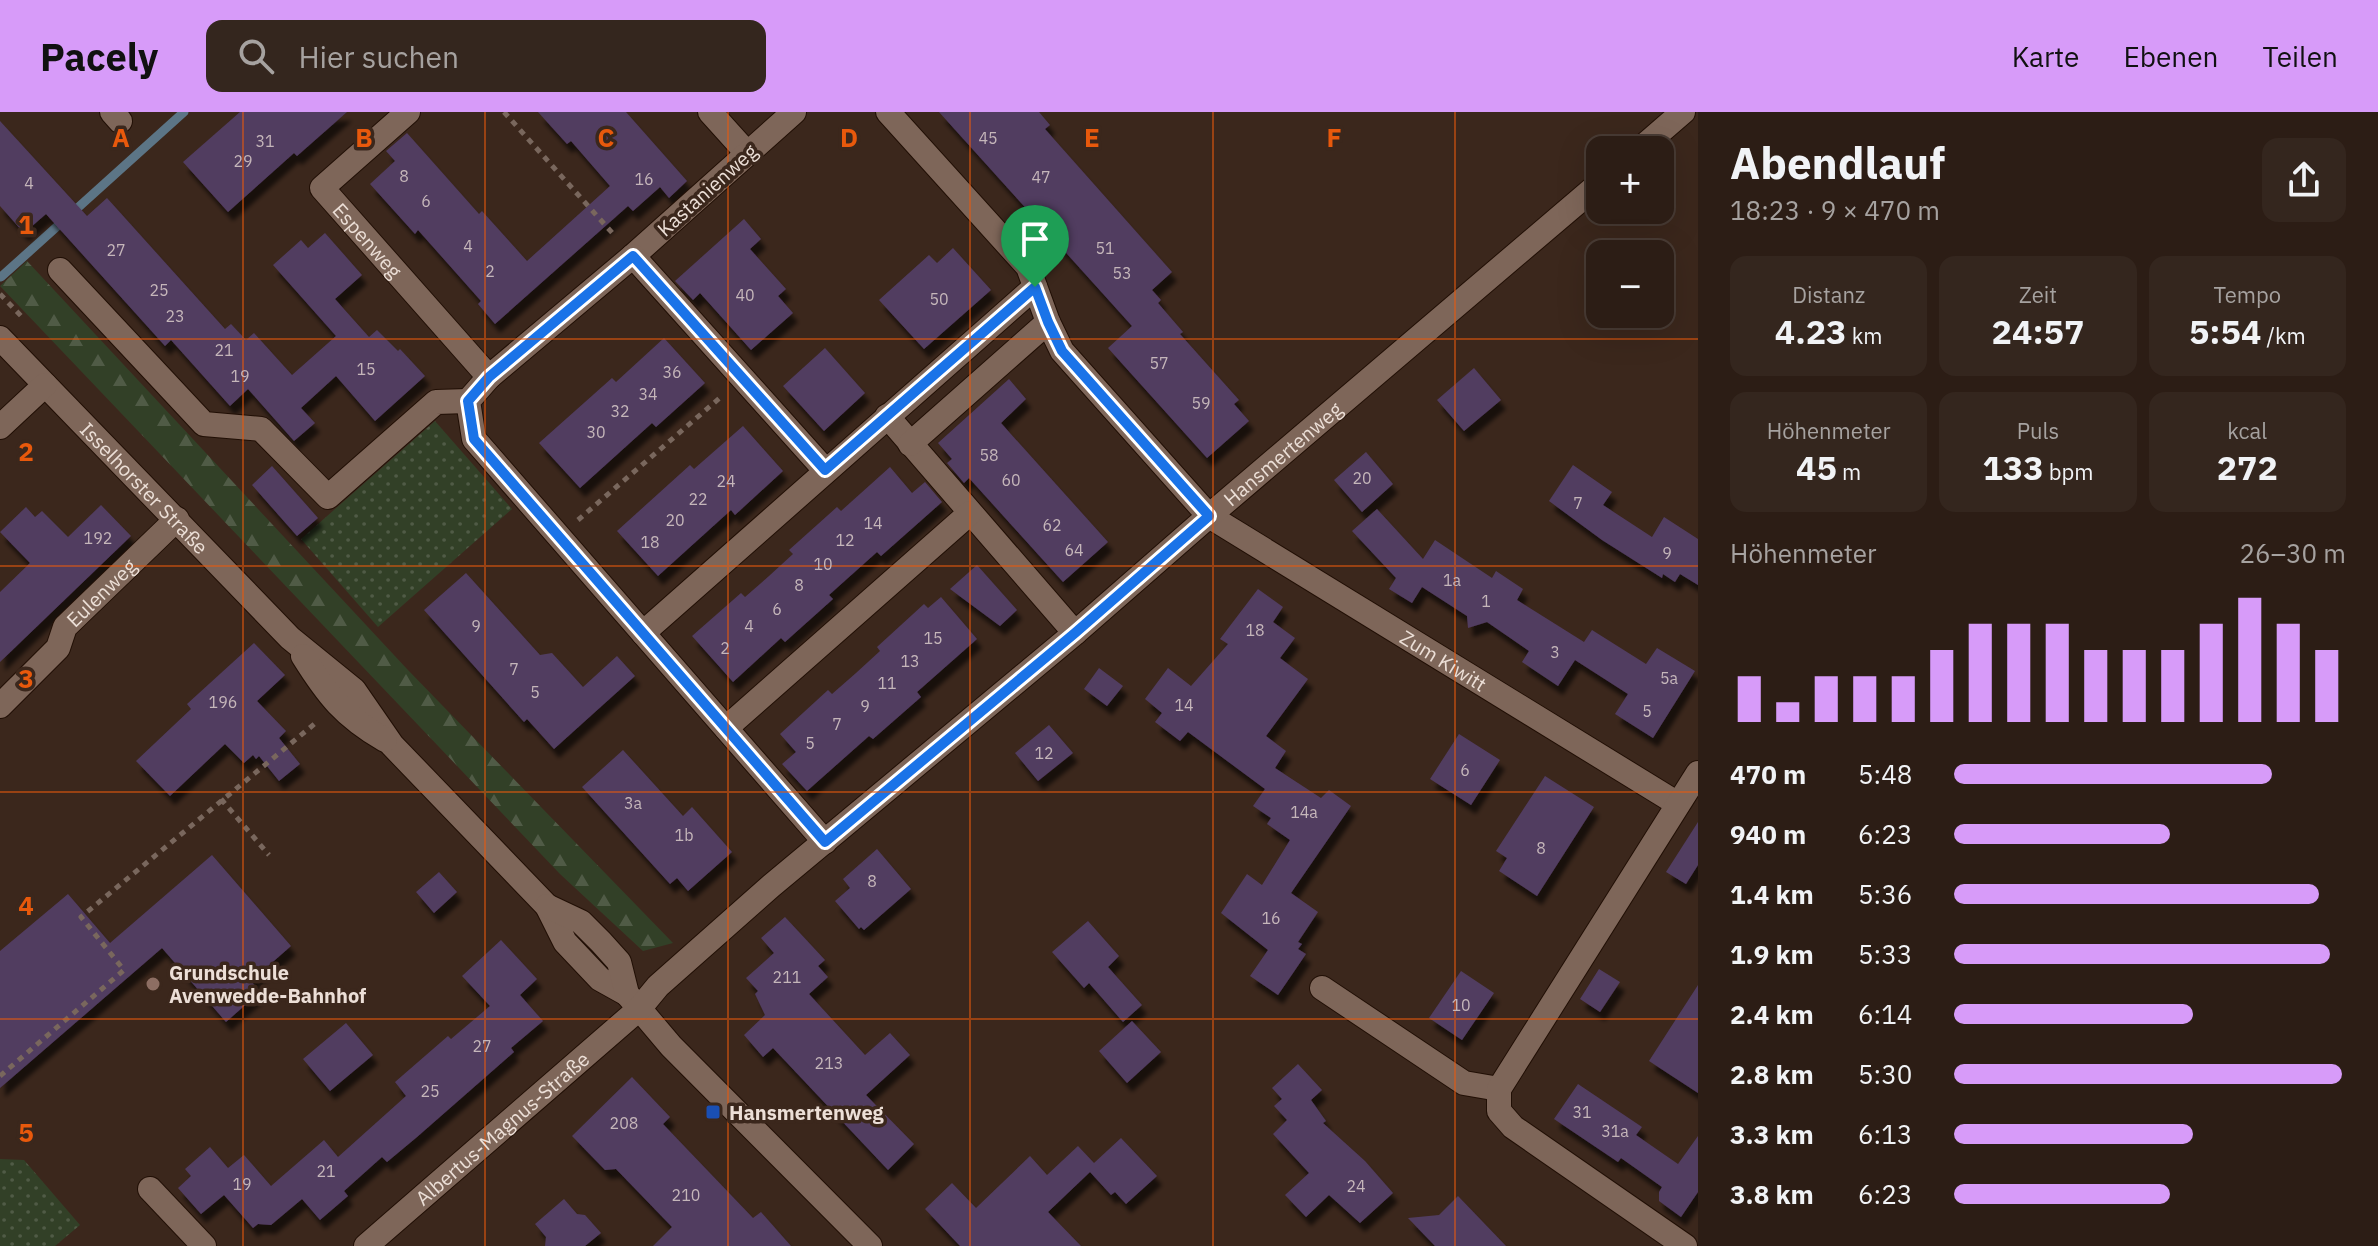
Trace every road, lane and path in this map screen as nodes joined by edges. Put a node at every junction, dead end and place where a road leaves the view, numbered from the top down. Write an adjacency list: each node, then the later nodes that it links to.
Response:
1 (408, 112): 15 (street, Espenweg)
2 (504, 112): 10 (path)
3 (710, 112): 8 (street)
4 (794, 112): 8 (street, Kastanienweg)
5 (888, 112): 12 (street)
6 (1683, 112): 7 (street)
7 (1655, 136)
8 (747, 153): 10 (street, Kastanienweg)
9 (1586, 195): 24 (street, Hansmertenweg)
10 (633, 256): 15 (street, Kastanienweg); 16 (street)
11 (60, 270): 18 (street)
12 (1035, 287): 13 (street); 19 (street)
13 (1048, 322): 21 (street); 24 (street)
14 (0, 338): 17 (street, Isselhorster Straße)
15 (489, 377): 18 (street, Kastanienweg)
16 (741, 379): 22 (street); 26 (path)
17 (45, 385): 20 (street); 25 (street, Isselhorster Straße)
18 (468, 401): 26 (street)
19 (887, 416): 21 (street); 22 (street)
20 (0, 427)
21 (910, 444): 23 (street)
22 (825, 470): 27 (street)
23 (970, 513): 28 (street); 31 (street)
24 (1209, 516): 28 (street, Hansmertenweg); 34 (street, Zum Kiwitt)
25 (177, 519): 29 (street, Eulenweg); 38 (street, Isselhorster Straße)
26 (560, 536): 27 (street)
27 (643, 633): 31 (street)
28 (1075, 633): 35 (street, Hansmertenweg)
29 (0, 706)
30 (330, 711): 33 (path)
31 (726, 728): 35 (street)
32 (1698, 773): 34 (street)
33 (221, 799): 36 (path); 39 (path)
34 (1678, 804): 40 (street)
35 (825, 842): 38 (street, Hansmertenweg)
36 (269, 855)
37 (1322, 988): 40 (street)
38 (633, 1002): 43 (street, Albertus-Magnus-Straße); 44 (street, Isselhorster Straße)
39 (0, 1076)
40 (1499, 1089): 45 (street)
41 (150, 1189): 42 (street)
42 (204, 1246)
43 (366, 1246)
44 (870, 1246)
45 (1685, 1246)

